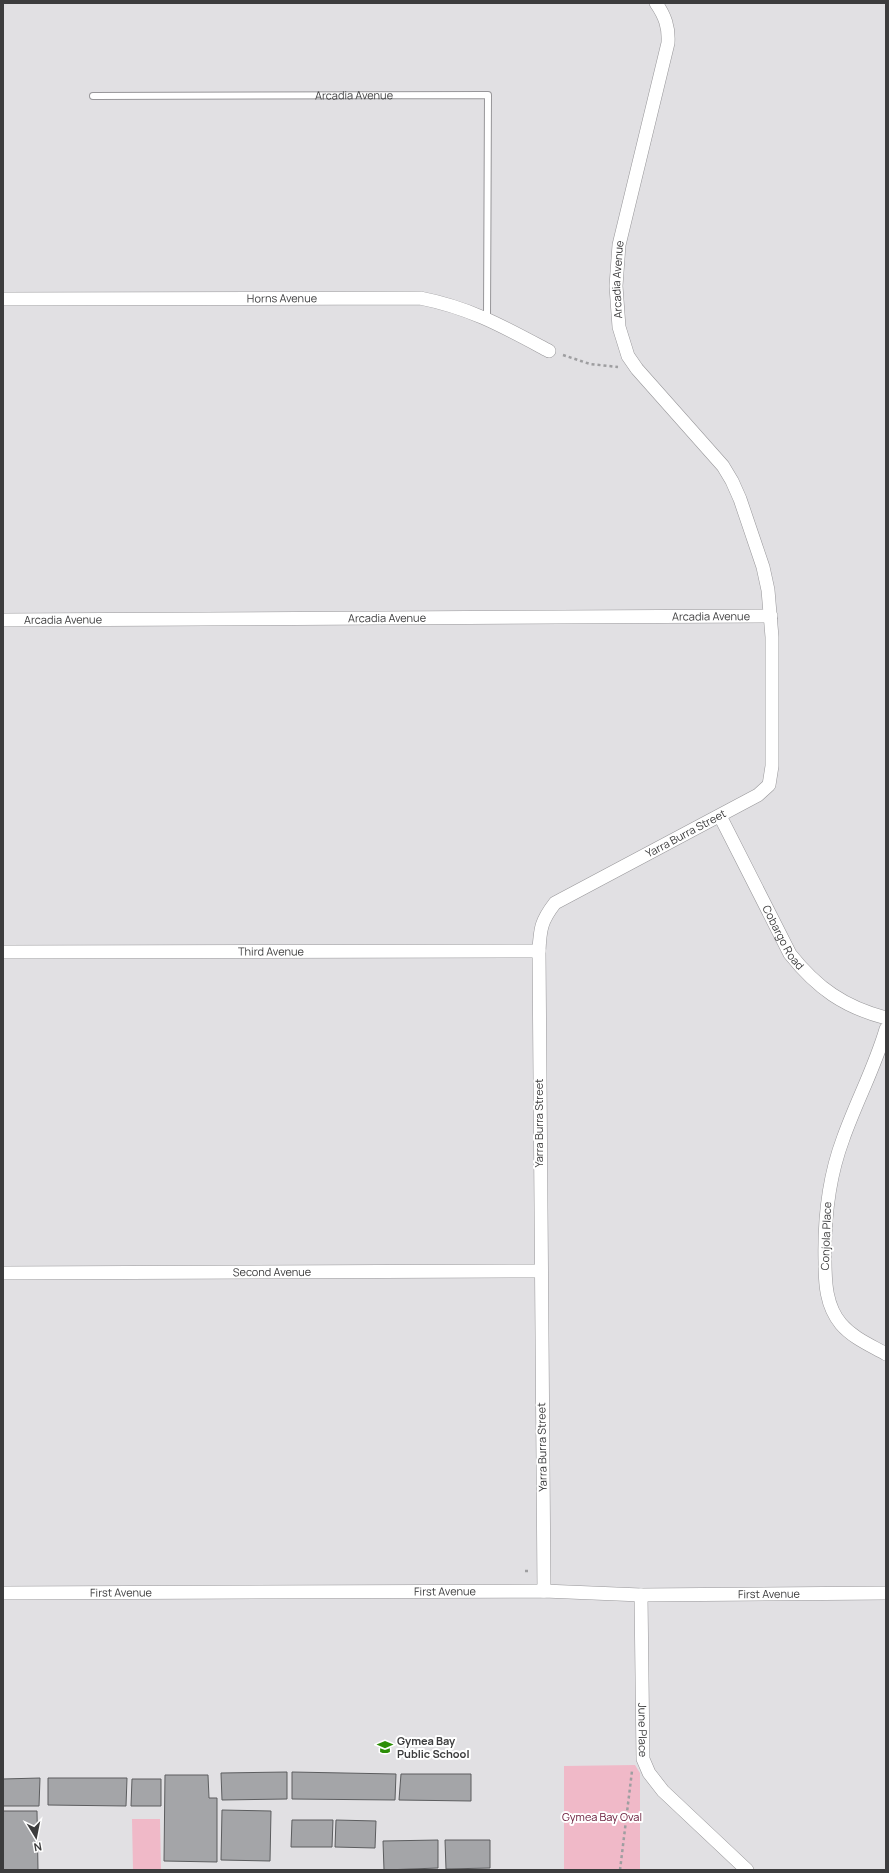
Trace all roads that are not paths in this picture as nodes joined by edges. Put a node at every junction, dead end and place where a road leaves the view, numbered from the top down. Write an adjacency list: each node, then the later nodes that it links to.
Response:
1 (656, 3): 6 (street, Arcadia Avenue)
2 (93, 96): 4 (lane, Arcadia Avenue)
3 (3, 298): 4 (street, Horns Avenue)
4 (487, 318): 5 (street, Horns Avenue)
5 (549, 350)
6 (771, 616): 7 (street, Arcadia Avenue); 8 (street, Arcadia Avenue)
7 (3, 620)
8 (769, 785): 9 (street, Yarra Burra Street)
9 (720, 816): 10 (street, Yarra Burra Street); 12 (street, Cobargo Road)
10 (539, 951): 11 (street, Third Avenue); 14 (street, Yarra Burra Street)
11 (3, 952)
12 (886, 1018)
13 (886, 1029): 16 (street, Conjola Place)
14 (540, 1271): 15 (street, Second Avenue); 17 (street, Yarra Burra Street)
15 (3, 1273)
16 (886, 1354)
17 (544, 1591): 18 (street, First Avenue); 20 (street, First Avenue)
18 (3, 1593)
19 (886, 1593): 20 (street, First Avenue)
20 (641, 1596): 21 (street, June Place)
21 (747, 1870)

